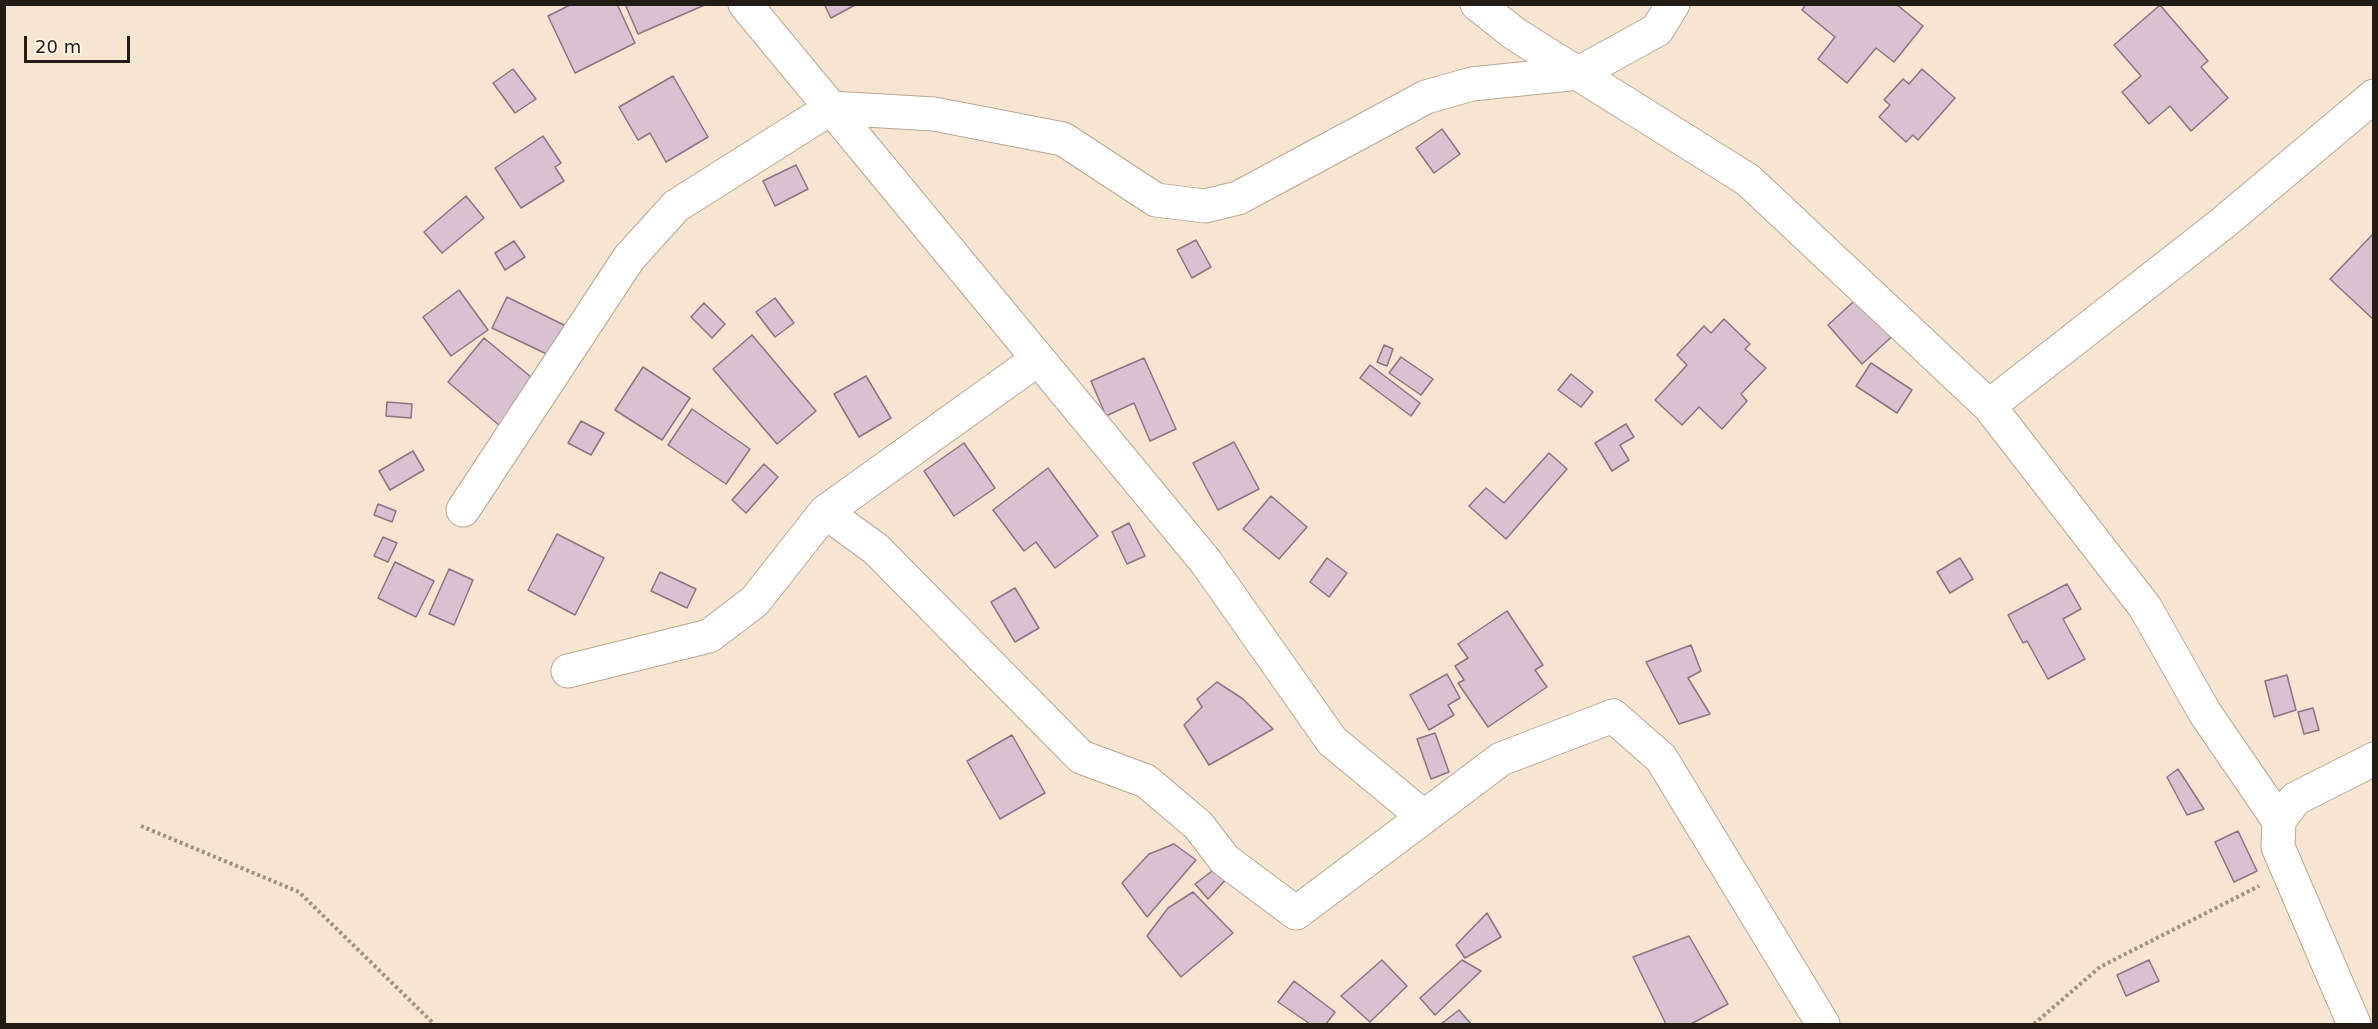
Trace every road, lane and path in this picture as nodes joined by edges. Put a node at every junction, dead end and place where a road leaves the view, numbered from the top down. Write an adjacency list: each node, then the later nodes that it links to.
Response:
1 (745, 4): 6 (street)
2 (1477, 4): 4 (street)
3 (1673, 4): 4 (street)
4 (1579, 73): 6 (street); 8 (street)
5 (2373, 96): 8 (street)
6 (831, 108): 7 (street); 9 (street)
7 (1038, 359): 10 (street); 13 (street)
8 (1989, 406): 14 (street)
9 (463, 510)
10 (825, 512): 11 (street); 13 (street)
11 (568, 671)
12 (2373, 759): 14 (street)
13 (1424, 817): 18 (street)
14 (2279, 821): 16 (street)
15 (141, 826): 17 (path)
16 (2289, 871): 19 (path); 20 (street)
17 (434, 1024)
18 (1823, 1024)
19 (2034, 1024)
20 (2354, 1024)

